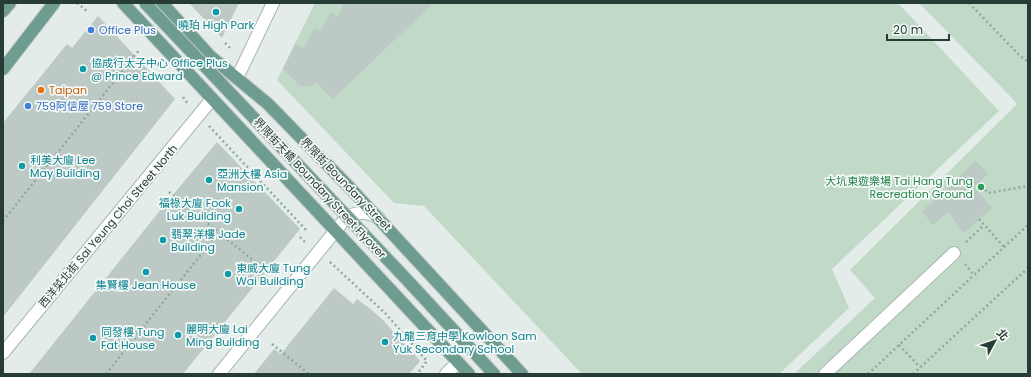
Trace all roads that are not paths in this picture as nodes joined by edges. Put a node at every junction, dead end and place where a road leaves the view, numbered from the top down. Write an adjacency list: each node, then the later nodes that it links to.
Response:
1 (10, 3): 7 (main road)
2 (54, 3): 8 (main road)
3 (123, 3): 10 (main road)
4 (145, 3): 19 (main road, 界限街天橋 Boundary Street Flyover, bridge)
5 (162, 3): 9 (main road, 界限街 Boundary Street)
6 (273, 3): 9 (street)
7 (3, 11)
8 (3, 69)
9 (237, 78): 11 (main road, 界限街 Boundary Street)
10 (212, 100): 12 (main road); 14 (street, 西洋菜北街 Sai Yeung Choi Street North)
11 (380, 219): 12 (street); 20 (main road, 界限街 Boundary Street)
12 (335, 230): 15 (main road); 16 (street)
13 (959, 249): 21 (street)
14 (3, 353)
15 (458, 362): 17 (street); 18 (main road)
16 (219, 374)
17 (446, 374)
18 (468, 374)
19 (494, 374)
20 (522, 374)
21 (825, 374)

